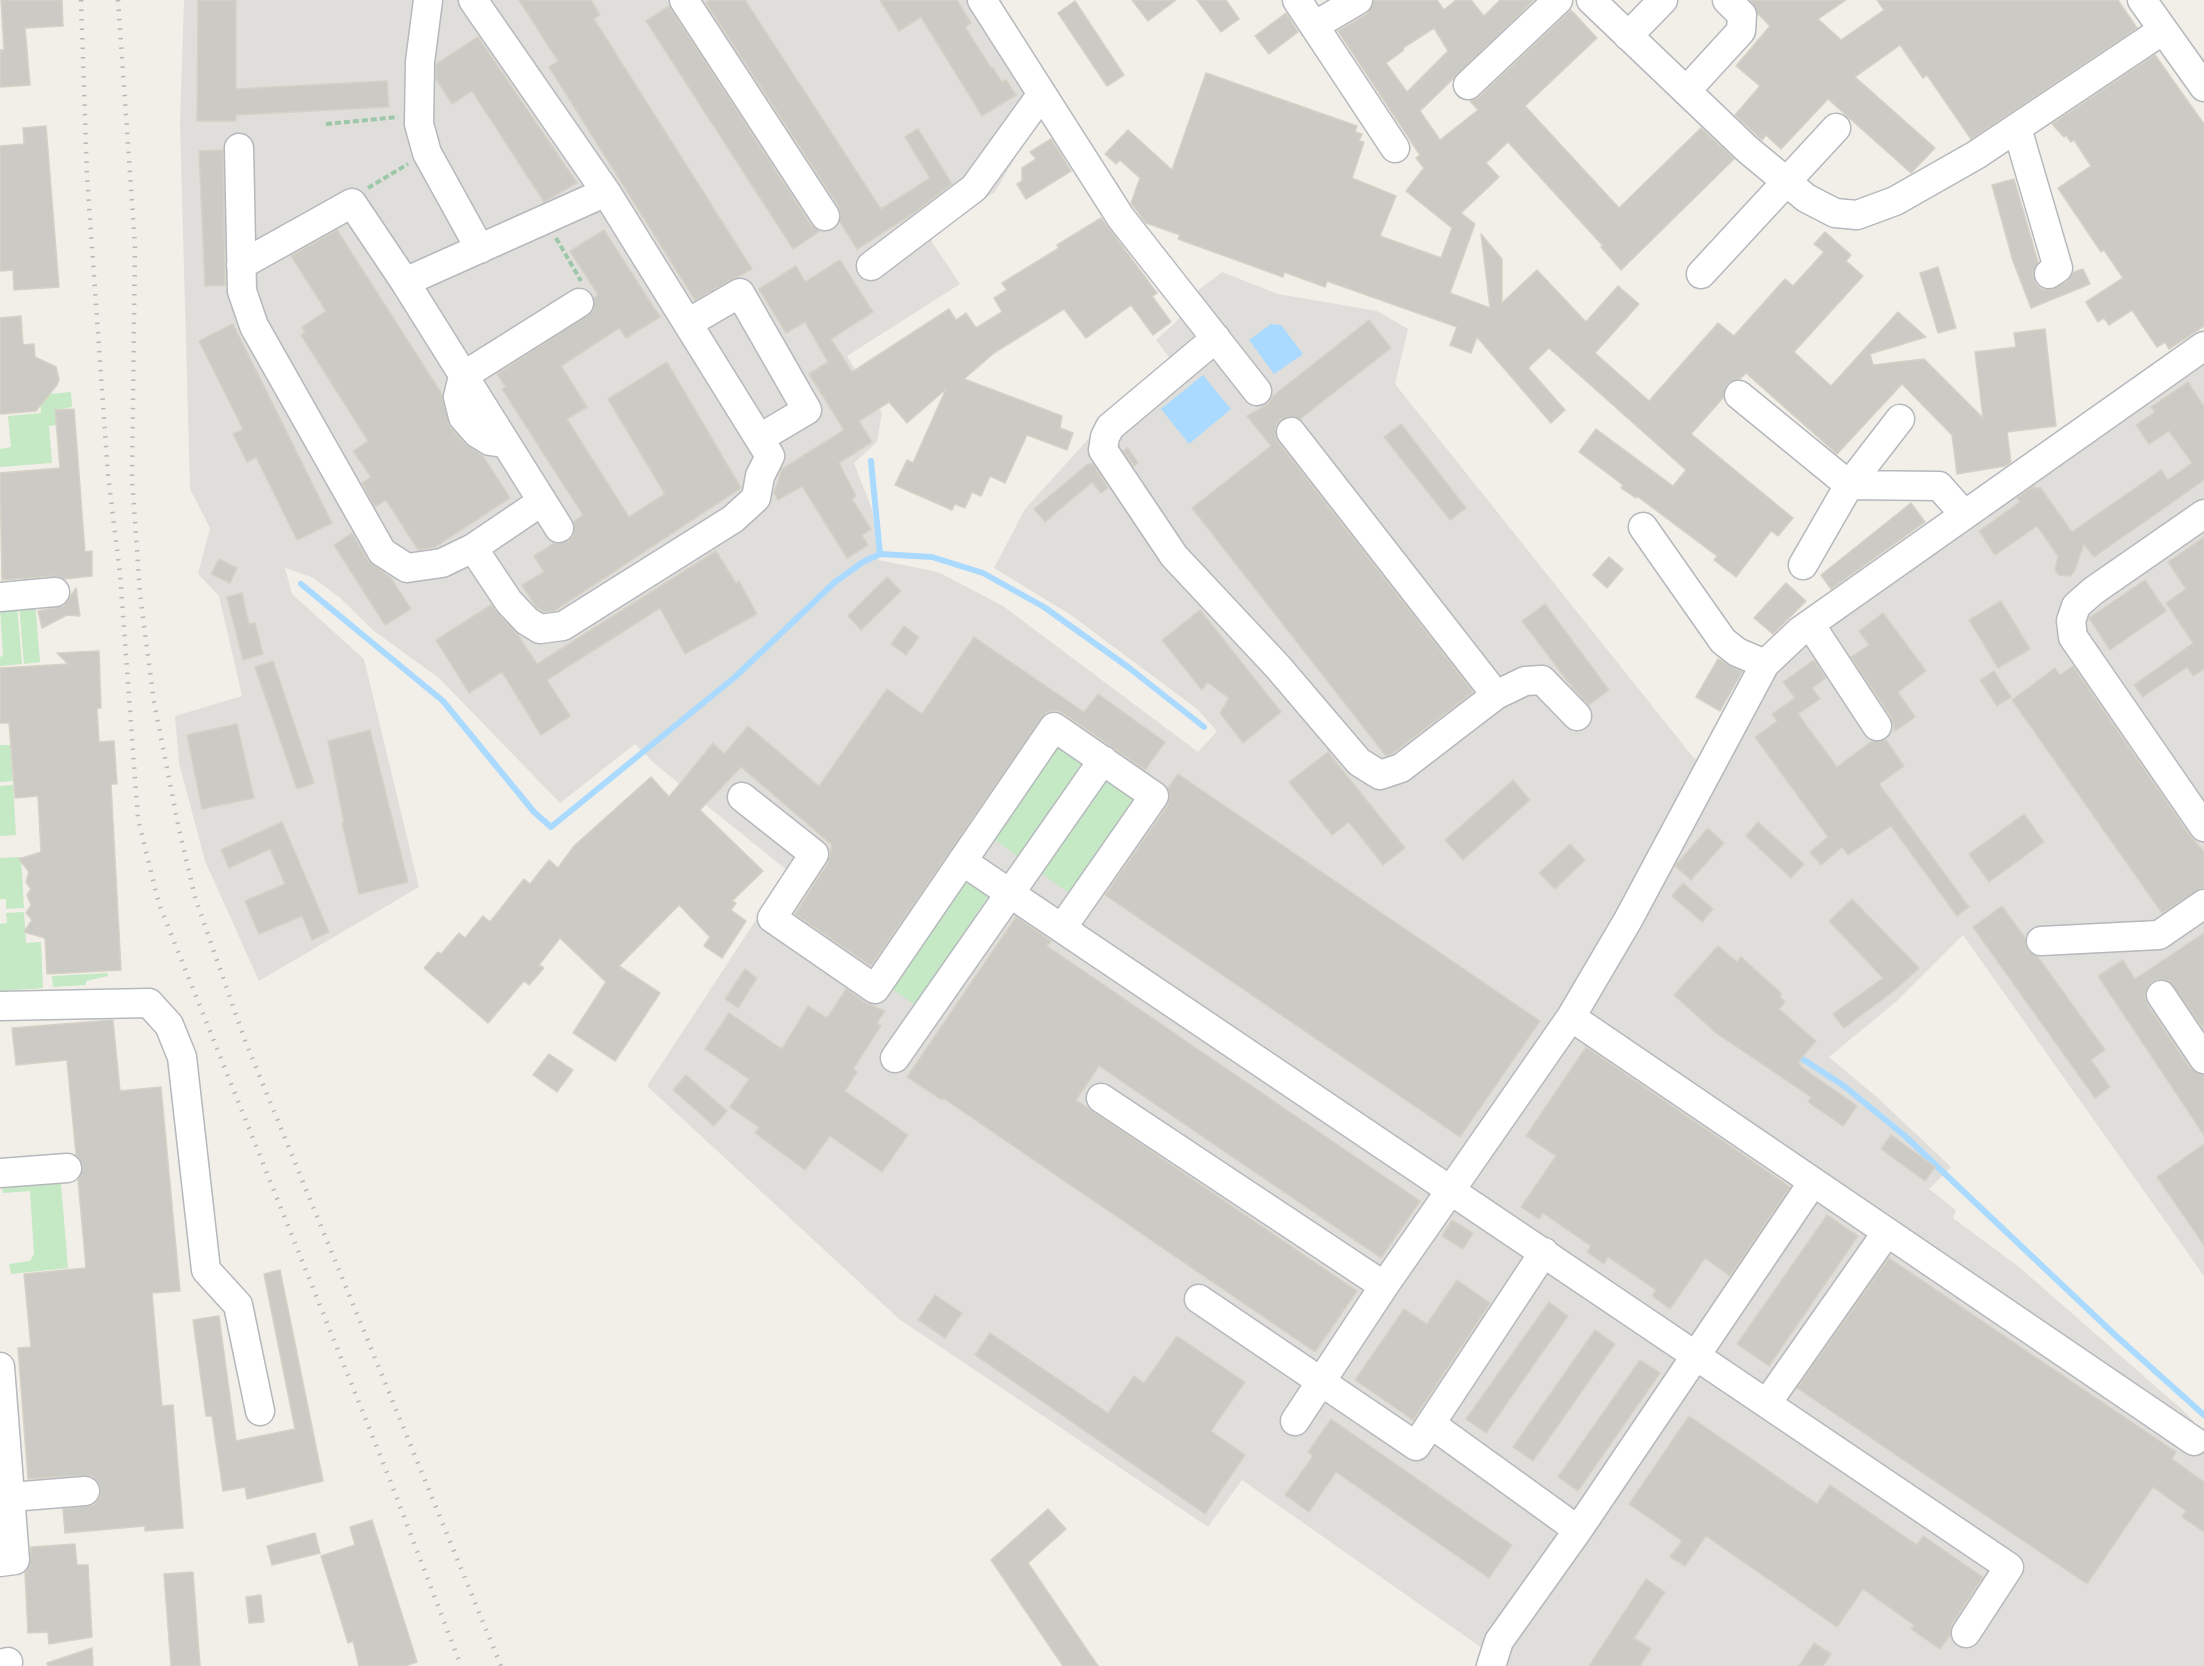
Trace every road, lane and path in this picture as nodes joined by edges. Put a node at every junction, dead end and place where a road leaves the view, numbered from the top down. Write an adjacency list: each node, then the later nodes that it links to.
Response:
1 (428, 0): 19 (street)
2 (473, 0): 27 (street)
3 (684, 0): 29 (street)
4 (982, 0): 18 (street)
5 (1297, 0): 12 (street)
6 (1358, 0): 12 (street)
7 (1558, 0): 15 (street)
8 (1591, 0): 14 (street)
9 (1663, 0): 14 (street)
10 (1726, 0): 17 (street)
11 (2142, 0): 13 (street)
12 (1314, 26): 24 (street)
13 (2163, 30): 16 (street); 22 (street)
14 (1628, 36): 17 (street)
15 (1468, 85)
16 (2204, 87)
17 (1686, 91): 26 (street)
18 (1037, 100): 33 (street); 39 (street)
19 (419, 115): 20 (path); 25 (street)
20 (326, 124)
21 (1836, 128): 26 (street)
22 (2017, 128): 26 (street); 35 (street)
23 (239, 148): 32 (street)
24 (1395, 148)
25 (427, 153): 28 (path); 31 (street)
26 (1786, 181): 34 (street)
27 (606, 192): 30 (street); 38 (street)
28 (352, 203): 32 (street); 36 (street)
29 (825, 216)
30 (544, 220): 31 (street); 37 (path)
31 (480, 249): 36 (street)
32 (241, 265): 53 (street)
33 (871, 266)
34 (1701, 274)
35 (2049, 274)
36 (405, 282): 41 (street)
37 (579, 303): 41 (street)
38 (688, 323): 46 (street); 46 (street)
39 (1216, 338): 42 (street); 59 (street)
40 (2204, 346): 49 (street)
41 (463, 376): 48 (street)
42 (1257, 391)
43 (1739, 395): 47 (street)
44 (1900, 419): 47 (street)
45 (1291, 432): 59 (street)
46 (760, 438): 53 (street)
47 (1849, 484): 49 (street); 54 (street)
48 (541, 502): 52 (street); 53 (street)
49 (1959, 507): 57 (street)
50 (2204, 514): 64 (street)
51 (1643, 526): 58 (street)
52 (559, 528)
53 (473, 548)
54 (1803, 565)
55 (55, 592): 56 (street)
56 (0, 597)
57 (1813, 630): 58 (street); 61 (street)
58 (1765, 664): 72 (street)
59 (1496, 695): 60 (street)
60 (1577, 716)
61 (1877, 726)
62 (1103, 760): 65 (street); 66 (street); 68 (street)
63 (742, 797): 65 (street)
64 (2204, 827)
65 (962, 861): 66 (street)
66 (1011, 894): 68 (street); 73 (street)
67 (2204, 904): 69 (street)
68 (1062, 928): 79 (street)
69 (2041, 941)
70 (2161, 995): 74 (street)
71 (0, 1006): 88 (street)
72 (1570, 1017): 78 (street); 79 (street)
73 (895, 1058)
74 (2204, 1059)
75 (1101, 1098): 82 (street)
76 (67, 1168): 77 (street)
77 (0, 1173)
78 (1813, 1182): 80 (street); 84 (street)
79 (1452, 1189): 81 (street); 82 (street)
80 (1887, 1232): 87 (street); 91 (street)
81 (1544, 1252): 84 (street); 90 (street)
82 (1384, 1286): 86 (street)
83 (1199, 1299): 86 (street)
84 (1694, 1354): 87 (street); 94 (street)
85 (0, 1367): 92 (street)
86 (1321, 1381): 89 (street); 90 (street)
87 (1767, 1403): 96 (street)
88 (260, 1411)
89 (1295, 1421)
90 (1431, 1424): 94 (street)
91 (2194, 1441)
92 (7, 1487): 93 (street); 95 (street)
93 (85, 1491)
94 (1578, 1530): 97 (street)
95 (0, 1562)
96 (1966, 1633)
97 (1491, 1666)

